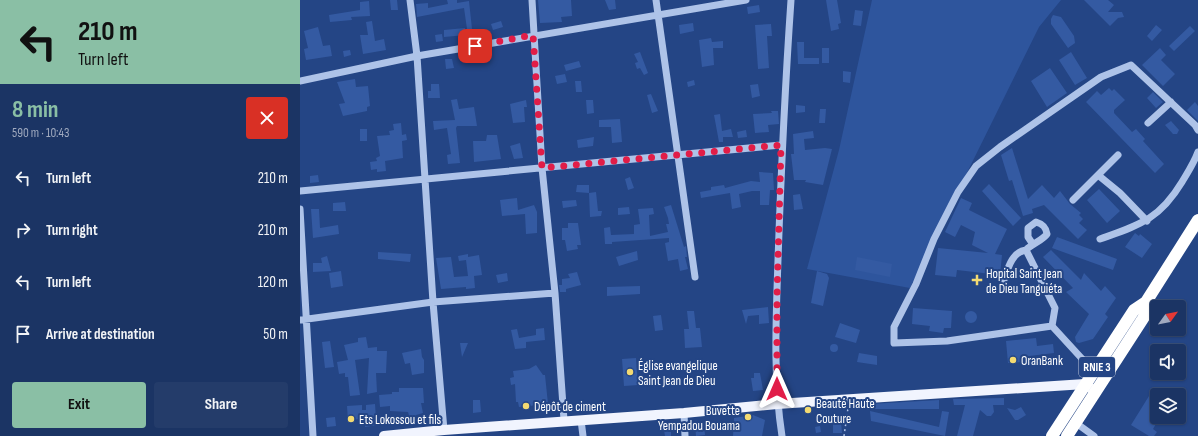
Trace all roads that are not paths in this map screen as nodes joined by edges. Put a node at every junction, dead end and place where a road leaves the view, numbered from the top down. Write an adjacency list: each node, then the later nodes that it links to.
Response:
1 (410, 0): 8 (street)
2 (532, 0): 7 (street)
3 (656, 0): 6 (street)
4 (746, 0): 6 (street)
5 (791, 0): 13 (street)
6 (658, 16): 7 (street); 15 (street)
7 (533, 35): 8 (street); 17 (street)
8 (417, 56): 9 (street); 19 (street)
9 (300, 81)
10 (1171, 102): 11 (street); 12 (street); 34 (street)
11 (1148, 123)
12 (1198, 130)
13 (781, 145): 15 (street); 38 (street)
14 (1198, 152): 24 (street)
15 (677, 155): 17 (street); 28 (street)
16 (1118, 155): 18 (street)
17 (542, 168): 19 (street); 30 (street)
18 (1098, 175): 21 (street); 24 (street)
19 (425, 181): 20 (street); 31 (street)
20 (300, 191)
21 (1073, 200)
22 (300, 209): 33 (street)
23 (1198, 220): 32 (highway, RNIE 3)
24 (1147, 221): 25 (street)
25 (1100, 240)
26 (1032, 243): 27 (street)
27 (1026, 250): 29 (street); 34 (street)
28 (695, 277)
29 (1004, 280)
30 (555, 293): 31 (street); 40 (street)
31 (433, 302): 33 (street); 43 (street)
32 (1146, 302): 35 (highway, RNIE 3); 37 (highway, RNIE 3)
33 (303, 320): 45 (street)
34 (1052, 326): 35 (street)
35 (1093, 372): 36 (highway, RNIE 3); 37 (street)
36 (1085, 384): 37 (main road); 38 (main road); 50 (highway, RNIE 3)
37 (1099, 387): 42 (highway, RNIE 3)
38 (777, 404): 39 (main road); 49 (street)
39 (684, 413): 41 (main road); 48 (street)
40 (564, 420): 41 (main road); 43 (main road)
41 (581, 420): 47 (street)
42 (1076, 423): 51 (highway, RNIE 3); 52 (street)
43 (444, 430): 44 (main road)
44 (411, 435): 46 (main road)
45 (313, 436)
46 (384, 436)
47 (583, 436)
48 (685, 436)
49 (782, 436)
50 (1052, 436)
51 (1067, 436)
52 (1094, 436)

